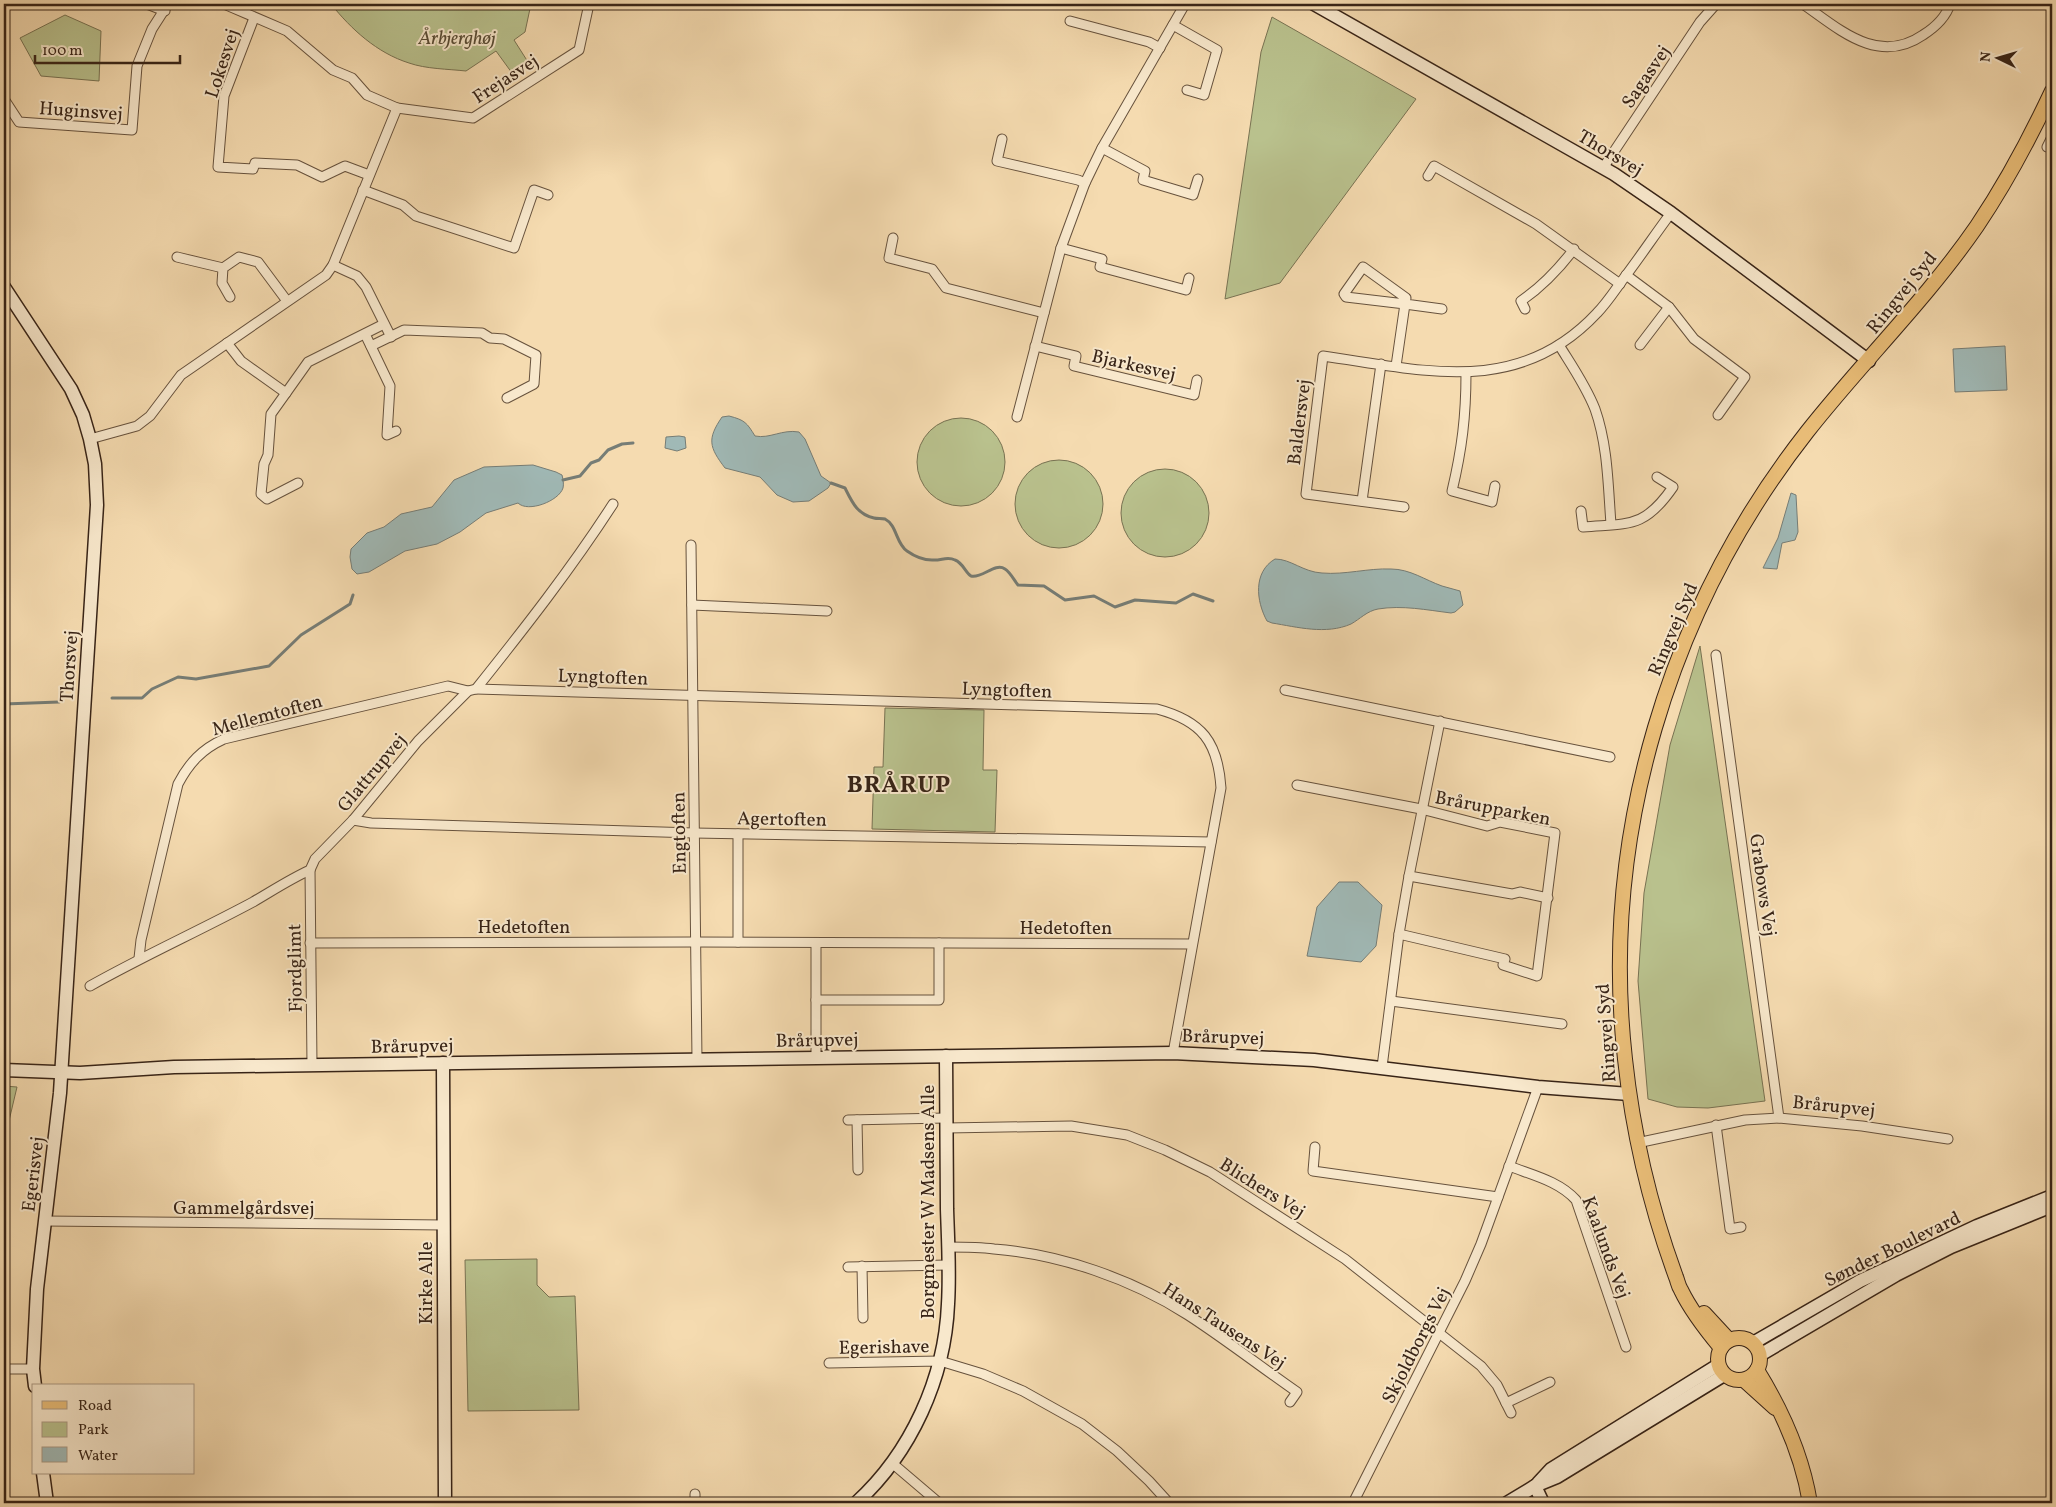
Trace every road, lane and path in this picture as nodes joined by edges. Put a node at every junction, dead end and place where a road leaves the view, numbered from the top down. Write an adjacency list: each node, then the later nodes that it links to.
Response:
1 (147, 4): 9 (street, Huginsvej)
2 (223, 4): 10 (street, Lokesvej)
3 (589, 4): 17 (street, Frejasvej)
4 (1185, 4): 12 (street)
5 (1314, 4): 22 (street, Thorsvej)
6 (1716, 4): 22 (street, Sagasvej)
7 (1803, 4): 8 (street)
8 (1950, 4)
9 (166, 7): 16 (street, Huginsvej)
10 (254, 18): 17 (street, Lokesvej); 23 (street, Lokesvej)
11 (1070, 21): 13 (street)
12 (1173, 24): 13 (street); 14 (street)
13 (1160, 48): 20 (street)
14 (1187, 90)
15 (2052, 91): 55 (main road, Ringvej Syd)
16 (4, 99)
17 (397, 108): 23 (street)
18 (2052, 137): 21 (street)
19 (1002, 139): 26 (street)
20 (1102, 148): 25 (street); 26 (street)
21 (2052, 149)
22 (1603, 168): 29 (street, Thorsvej)
23 (369, 175): 27 (street)
24 (1428, 176): 32 (street)
25 (1198, 178)
26 (1084, 183): 31 (street)
27 (363, 190): 28 (street); 34 (street)
28 (548, 195)
29 (1671, 212): 36 (street, Baldersvej); 55 (street, Thorsvej)
30 (893, 238): 46 (street)
31 (1061, 248): 37 (street); 46 (street)
32 (1574, 249): 38 (street); 45 (street)
33 (177, 257): 35 (street)
34 (333, 265): 41 (street); 47 (street)
35 (223, 268): 40 (street); 41 (street)
36 (1626, 275): 38 (street, Baldersvej); 43 (street)
37 (1189, 278)
38 (1620, 284): 51 (street, Baldersvej)
39 (4, 287): 65 (street, Thorsvej)
40 (230, 296)
41 (287, 301): 50 (street)
42 (1405, 304): 42 (street); 44 (street); 57 (street)
43 (1669, 307): 52 (street); 62 (street)
44 (1442, 309)
45 (1525, 310)
46 (1044, 313): 54 (street)
47 (384, 324): 48 (street); 49 (street)
48 (365, 334): 53 (street); 60 (street)
49 (391, 337): 53 (street); 61 (street)
50 (227, 343): 60 (street); 65 (street)
51 (1559, 345): 58 (street, Baldersvej); 73 (street)
52 (1640, 345)
53 (371, 346): 64 (street)
54 (1035, 346): 59 (street, Bjarkesvej); 63 (street)
55 (1869, 361): 114 (main road, Ringvej Syd)
56 (1381, 364): 57 (street, Baldersvej); 69 (street); 69 (street, Baldersvej)
57 (1396, 366): 58 (street, Baldersvej)
58 (1466, 373): 68 (street)
59 (1197, 380)
60 (286, 393): 67 (street)
61 (507, 398)
62 (1718, 415)
63 (1017, 417)
64 (396, 431)
65 (90, 439): 112 (street, Thorsvej)
66 (1658, 477): 73 (street)
67 (298, 483)
68 (1495, 486)
69 (1362, 502): 71 (street, Baldersvej)
70 (613, 504): 78 (street, Glattrupvej)
71 (1404, 507)
72 (1581, 511): 73 (street)
73 (1612, 524)
74 (691, 544): 75 (street, Engtoften)
75 (692, 605): 76 (street); 80 (street, Engtoften)
76 (826, 611)
77 (1716, 656): 115 (street, Grabows Vej)
78 (472, 690): 80 (street, Lyngtoften); 85 (street, Glattrupvej); 99 (street, Mellemtoften)
79 (1285, 690): 81 (street)
80 (692, 695): 86 (street, Engtoften); 88 (street, Lyngtoften)
81 (1440, 721): 82 (street); 84 (street, Brårupparken)
82 (1610, 757)
83 (1297, 785): 84 (street, Brårupparken)
84 (1421, 809): 90 (street, Brårupparken); 91 (street, Brårupparken)
85 (353, 820): 86 (street, Agertoften); 89 (street, Glattrupvej)
86 (694, 833): 87 (street, Agertoften); 93 (street, Engtoften)
87 (738, 834): 88 (street, Agertoften); 94 (street)
88 (1211, 842): 98 (street, Lyngtoften)
89 (310, 870): 95 (street, Fjordglimt); 99 (street, Glattrupvej)
90 (1409, 876): 91 (street); 92 (street, Brårupparken)
91 (1548, 898): 92 (street, Brårupparken)
92 (1399, 934): 102 (street, Brårupparken)
93 (695, 942): 94 (street, Hedetoften); 95 (street, Hedetoften); 107 (street, Engtoften)
94 (738, 942): 96 (street, Hedetoften)
95 (310, 943): 109 (street, Fjordglimt)
96 (816, 943): 97 (street, Hedetoften); 101 (street)
97 (940, 943): 98 (street, Hedetoften); 101 (street)
98 (1192, 944): 104 (street, Lyngtoften)
99 (139, 958): 100 (street, Glattrupvej)
100 (90, 986)
101 (816, 1000): 106 (street)
102 (1391, 1001): 103 (street); 110 (street, Brårupparken)
103 (1562, 1024)
104 (1173, 1053): 105 (street, Brårupvej); 110 (street, Brårupvej)
105 (946, 1056): 106 (street, Brårupvej); 116 (street, Borgmester W Madsens Alle)
106 (816, 1058): 107 (street, Brårupvej)
107 (697, 1060): 108 (street, Brårupvej)
108 (443, 1063): 109 (street, Brårupvej); 127 (street, Kirke Alle)
109 (312, 1065): 112 (street, Brårupvej)
110 (1382, 1067): 113 (street, Brårupvej)
111 (4, 1070): 112 (street, Brårupvej)
112 (61, 1072): 126 (street, Egerisvej)
113 (1538, 1087): 114 (street, Brårupvej); 121 (street, Skjoldborgs Vej)
114 (1628, 1094): 119 (main road, Ringvej Syd)
115 (1780, 1118): 117 (street, Brårupvej); 118 (street, Brårupvej)
116 (946, 1123): 122 (street); 129 (street, Borgmester W Madsens Alle); 134 (street, Blichers Vej)
117 (1716, 1125): 119 (street, Brårupvej); 128 (street)
118 (1948, 1139)
119 (1637, 1142): 135 (main road, Ringvej Syd)
120 (1315, 1147): 124 (street)
121 (1509, 1166): 124 (street, Skjoldborgs Vej); 136 (street, Kaalunds Vej)
122 (858, 1170)
123 (2052, 1196): 137 (street, Sønder Boulevard)
124 (1498, 1197): 134 (street, Skjoldborgs Vej)
125 (2052, 1206): 137 (street, Sønder Boulevard)
126 (44, 1221): 127 (street, Gammelgårdsvej); 141 (street, Egerisvej)
127 (444, 1225): 155 (street, Kirke Alle)
128 (1741, 1227)
129 (948, 1247): 130 (street, Borgmester W Madsens Alle); 147 (street, Hans Tausens Vej)
130 (948, 1265): 131 (street); 138 (street, Borgmester W Madsens Alle)
131 (862, 1266): 132 (street); 133 (street, Egerishave)
132 (848, 1267)
133 (863, 1318)
134 (1439, 1334): 148 (street, Blichers Vej); 159 (street, Skjoldborgs Vej)
135 (1725, 1344): 137 (main road); 142 (main road)
136 (1626, 1347)
137 (1757, 1349): 143 (main road)
138 (940, 1361): 139 (street, Egerishave); 151 (street, Borgmester W Madsens Alle); 158 (street, Egerishave)
139 (829, 1363)
140 (4, 1369): 141 (street)
141 (34, 1369): 146 (street, Egerisvej)
142 (1721, 1370): 144 (main road); 153 (street)
143 (1757, 1370): 144 (main road); 149 (main road)
144 (1744, 1380): 149 (main road)
145 (1550, 1382): 148 (street)
146 (35, 1384)
147 (1290, 1402)
148 (1506, 1402): 150 (street, Blichers Vej)
149 (1778, 1410): 162 (main road)
150 (1511, 1413)
151 (892, 1463): 156 (street, Borgmester W Madsens Alle); 157 (street)
152 (43, 1474): 154 (street)
153 (1535, 1486): 160 (street); 161 (street)
154 (47, 1503)
155 (445, 1503)
156 (856, 1503)
157 (939, 1503)
158 (1169, 1503)
159 (1352, 1503)
160 (1507, 1503)
161 (1543, 1503)
162 (1810, 1503)

